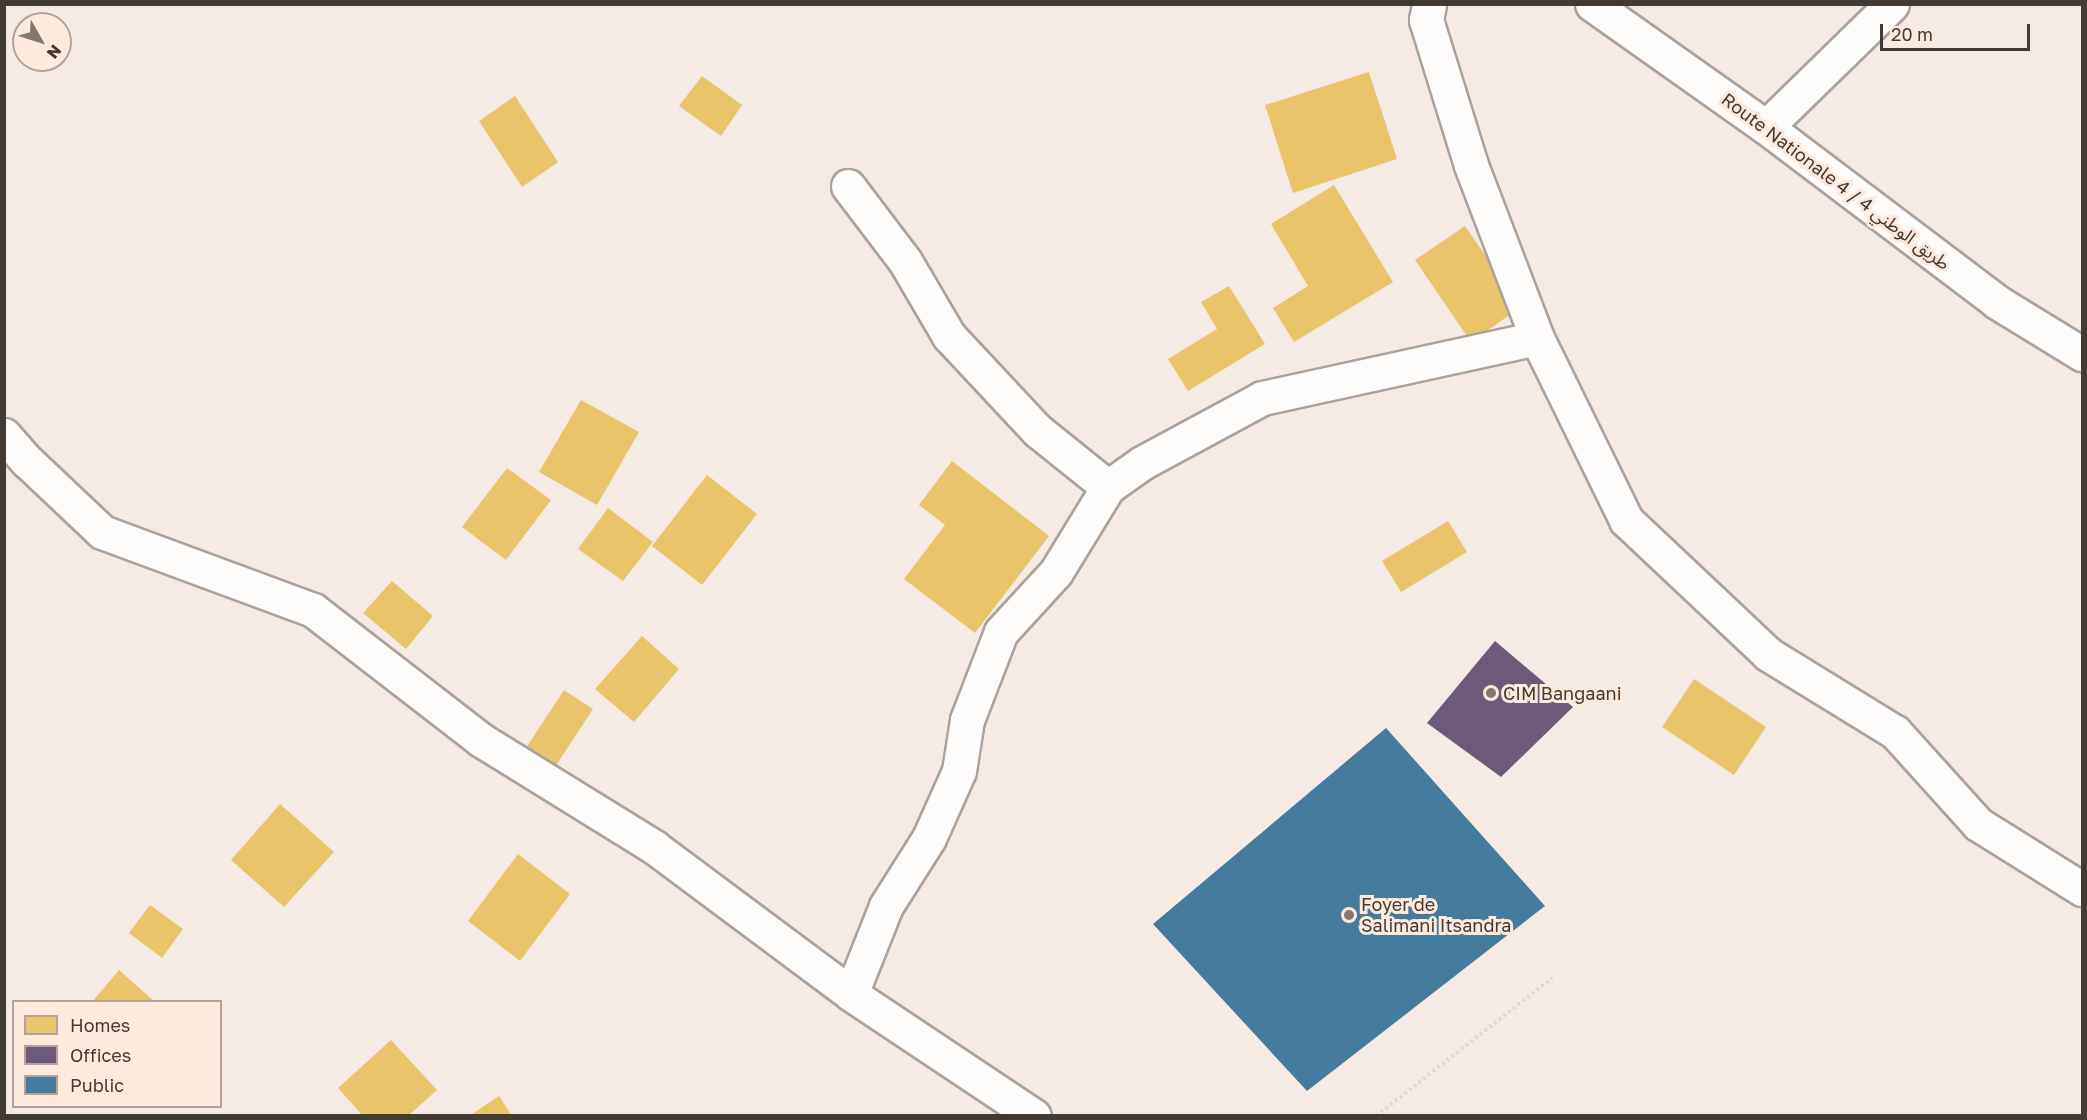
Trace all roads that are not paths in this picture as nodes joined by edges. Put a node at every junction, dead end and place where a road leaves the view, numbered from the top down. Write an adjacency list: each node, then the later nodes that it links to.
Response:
1 (1429, 4): 6 (street)
2 (1592, 4): 4 (street, Route Nationale 4 / طريق الوطني 4)
3 (1892, 4): 4 (street)
4 (1766, 127): 7 (street, Route Nationale 4 / طريق الوطني 4)
5 (848, 186): 9 (street)
6 (1537, 338): 9 (street); 10 (street)
7 (2082, 354)
8 (4, 435): 11 (street)
9 (1108, 487): 11 (street)
10 (2082, 889)
11 (851, 994): 12 (street)
12 (1034, 1116)

